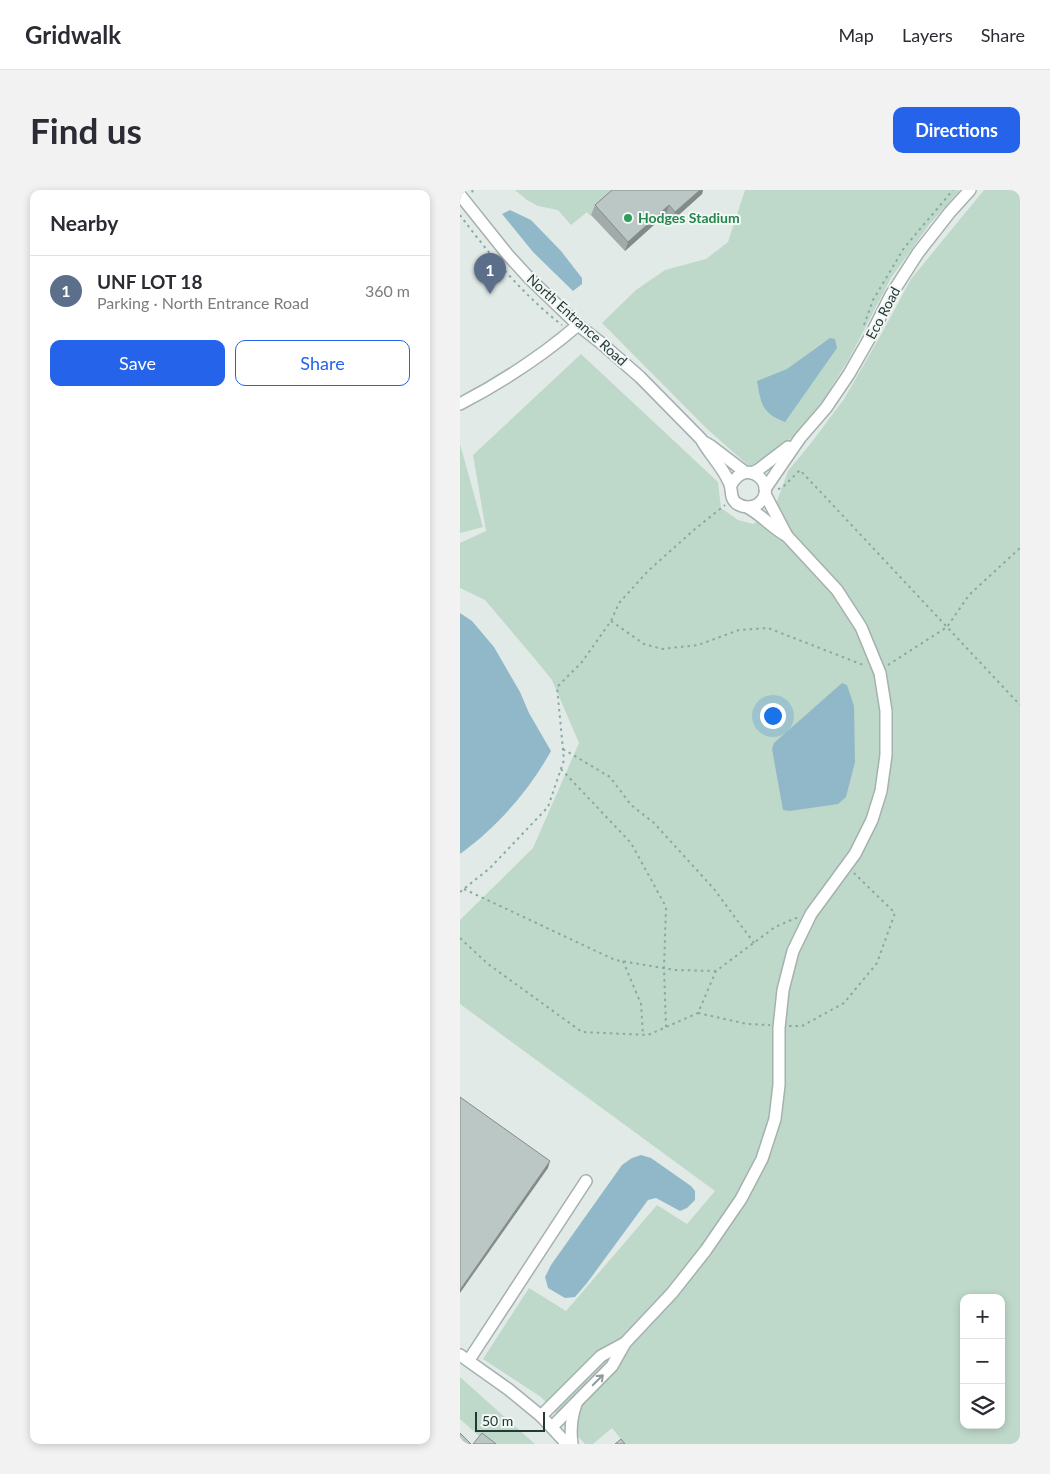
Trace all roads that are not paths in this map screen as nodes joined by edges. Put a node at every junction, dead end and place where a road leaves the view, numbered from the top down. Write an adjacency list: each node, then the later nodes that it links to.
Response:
1 (970, 190): 5 (street, Eco Road)
2 (460, 195): 3 (street, North Entrance Road)
3 (578, 325): 4 (street); 6 (street, North Entrance Road)
4 (460, 404)
5 (800, 438): 7 (street, Eco Road); 9 (street, Eco Road)
6 (701, 440): 7 (street); 8 (street)
7 (748, 472): 8 (street); 9 (street)
8 (731, 485): 10 (street)
9 (765, 492): 10 (street); 11 (street)
10 (747, 507): 11 (street)
11 (786, 536): 13 (street)
12 (586, 1181): 14 (street)
13 (625, 1343): 15 (street, one-way to 13); 16 (street)
14 (464, 1358): 16 (street)
15 (576, 1402): 17 (street); 19 (street)
16 (541, 1416): 17 (street)
17 (552, 1427): 18 (street)
18 (567, 1444)
19 (572, 1444)

